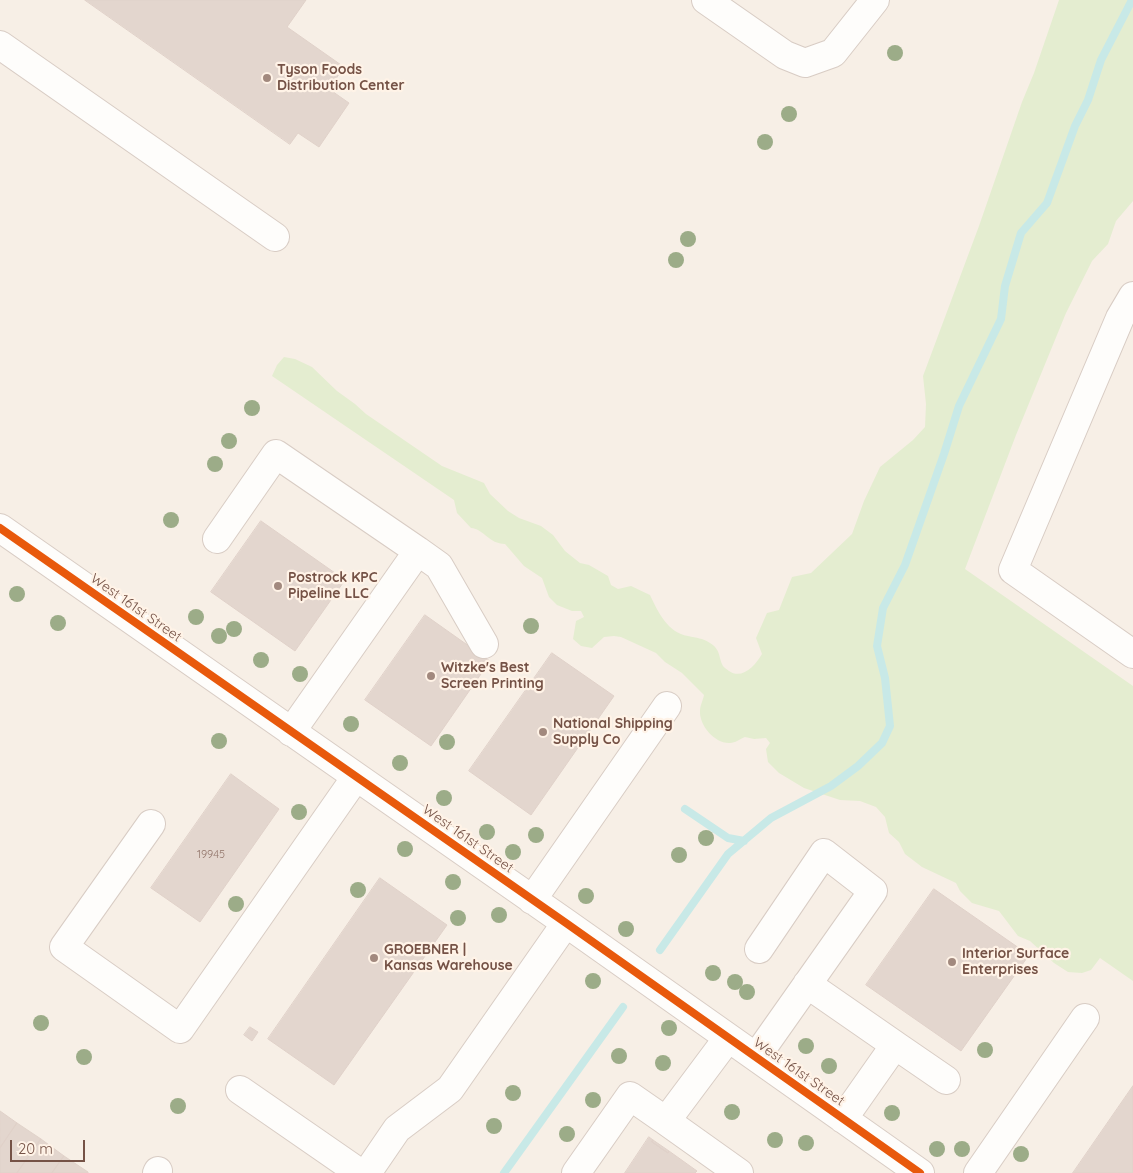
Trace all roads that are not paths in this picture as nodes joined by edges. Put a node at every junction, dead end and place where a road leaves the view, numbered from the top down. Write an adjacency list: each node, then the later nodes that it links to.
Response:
1 (706, 0): 2 (street)
2 (875, 0)
3 (0, 45): 4 (street)
4 (275, 237)
5 (1133, 296): 10 (street)
6 (0, 528): 12 (street, West 161st Street)
7 (217, 539): 8 (street)
8 (418, 551): 9 (street); 12 (street)
9 (484, 644)
10 (1133, 654)
11 (667, 706): 15 (street)
12 (291, 732): 13 (street, West 161st Street)
13 (356, 777): 14 (street); 15 (street, West 161st Street)
14 (151, 824)
15 (532, 900): 16 (street, West 161st Street)
16 (566, 923): 20 (street, West 161st Street); 28 (street)
17 (759, 949): 18 (street)
18 (807, 984): 21 (street); 22 (street)
19 (1085, 1018): 32 (street)
20 (728, 1038): 22 (street, West 161st Street); 26 (street)
21 (895, 1045): 23 (street); 25 (street)
22 (756, 1057): 25 (street, West 161st Street)
23 (946, 1080)
24 (240, 1090): 27 (street)
25 (843, 1119): 31 (street, West 161st Street)
26 (666, 1121): 29 (street); 30 (street)
27 (360, 1173)
28 (367, 1173)
29 (576, 1173)
30 (739, 1173)
31 (920, 1173)
32 (978, 1173)

